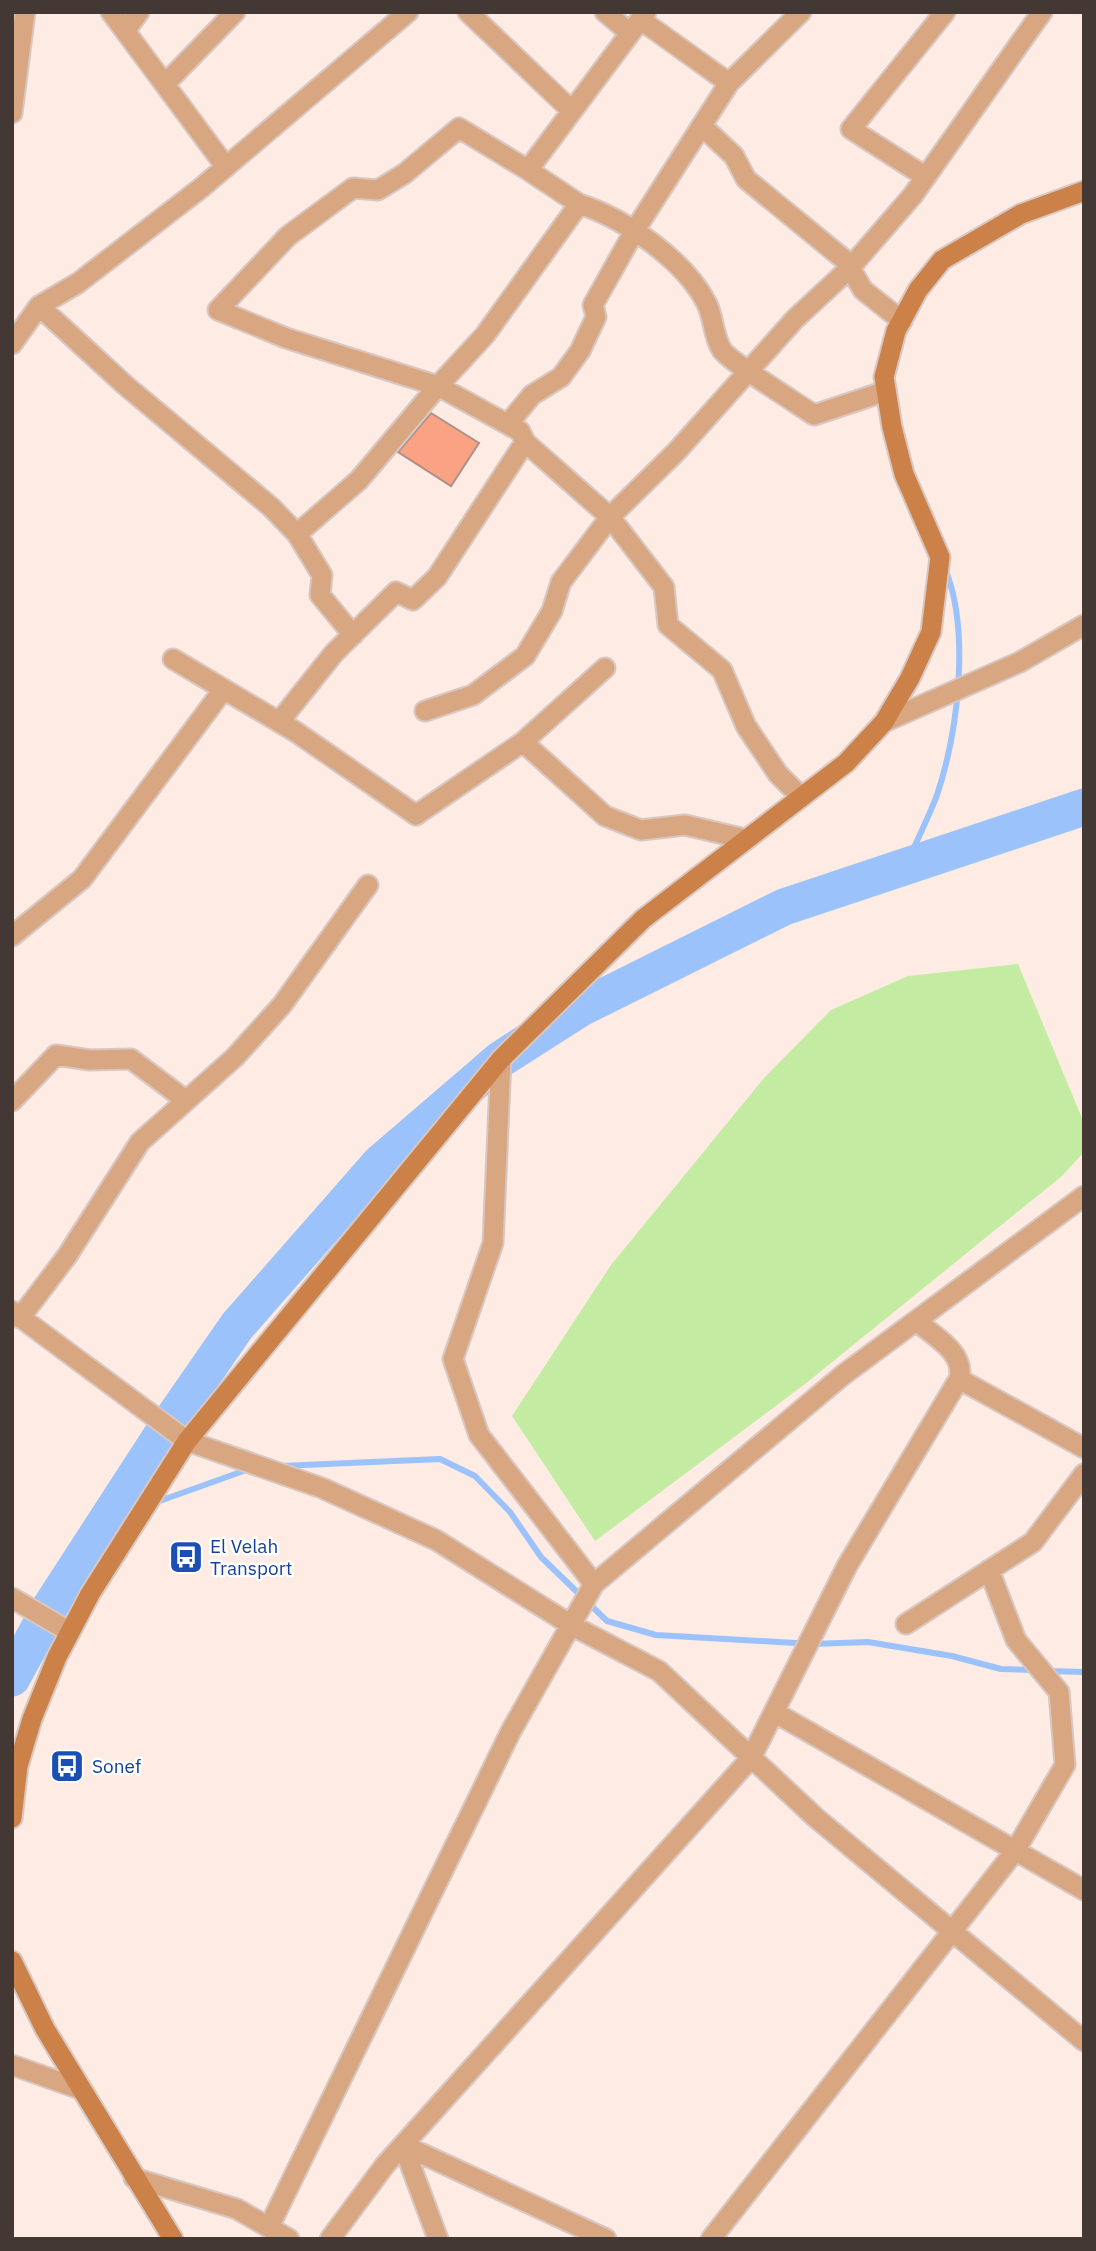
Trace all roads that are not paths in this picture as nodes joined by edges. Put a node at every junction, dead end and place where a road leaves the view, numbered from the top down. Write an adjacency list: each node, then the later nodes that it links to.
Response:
1 (25, 12): 16 (street)
2 (111, 12): 12 (street)
3 (139, 12): 12 (street)
4 (235, 12): 14 (street)
5 (408, 12): 18 (street)
6 (468, 12): 15 (street)
7 (605, 12): 11 (street)
8 (801, 12): 13 (street)
9 (945, 12): 20 (street)
10 (1042, 12): 20 (street)
11 (639, 22): 13 (street); 15 (street)
12 (126, 30): 14 (street)
13 (729, 83): 17 (street)
14 (165, 84): 18 (street)
15 (572, 111): 19 (street)
16 (12, 113)
17 (703, 127): 23 (street); 24 (street)
18 (226, 167): 25 (street)
19 (528, 170): 22 (street); 29 (street)
20 (926, 177): 24 (street)
21 (1084, 191): 26 (main road)
22 (579, 204): 23 (street); 29 (street)
23 (635, 230): 28 (street); 31 (street)
24 (850, 268): 26 (street); 28 (street)
25 (40, 306): 27 (street); 34 (street)
26 (902, 321): 30 (main road)
27 (12, 344)
28 (750, 370): 30 (street); 33 (street)
29 (438, 386): 31 (street); 34 (street)
30 (886, 391): 41 (main road)
31 (508, 424): 32 (street)
32 (525, 442): 33 (street); 36 (street)
33 (610, 517): 40 (street); 44 (street)
34 (297, 534): 36 (street)
35 (1084, 625): 41 (street)
36 (353, 635): 42 (street)
37 (173, 659): 39 (street)
38 (605, 668): 43 (street)
39 (223, 690): 42 (street); 47 (street)
40 (425, 711)
41 (884, 722): 44 (main road)
42 (279, 723): 43 (street)
43 (523, 742): 45 (street)
44 (801, 797): 45 (main road)
45 (746, 839): 48 (main road)
46 (368, 885): 49 (street)
47 (12, 936)
48 (501, 1059): 55 (main road); 59 (street)
49 (184, 1099): 50 (street); 52 (street)
50 (12, 1101)
51 (1084, 1196): 53 (street)
52 (16, 1315): 55 (street)
53 (916, 1321): 54 (street); 59 (street)
54 (959, 1379): 56 (street); 64 (street)
55 (187, 1441): 62 (street); 63 (main road)
56 (1084, 1448)
57 (1084, 1474): 58 (street)
58 (989, 1570): 61 (street); 68 (street)
59 (594, 1584): 62 (street)
60 (12, 1598): 63 (street)
61 (906, 1624)
62 (571, 1625): 65 (street); 77 (street)
63 (70, 1632): 66 (main road)
64 (774, 1712): 65 (street); 68 (street)
65 (751, 1758): 70 (street); 75 (street)
66 (15, 1767): 67 (main road)
67 (12, 1818)
68 (1015, 1851): 69 (street); 70 (street)
69 (1084, 1890)
70 (953, 1930): 72 (street); 83 (street)
71 (12, 1961): 74 (main road)
72 (1084, 2041)
73 (12, 2065): 74 (street)
74 (80, 2089): 76 (main road)
75 (403, 2145): 80 (street); 81 (street); 82 (street)
76 (134, 2178): 77 (street); 78 (main road)
77 (269, 2227): 79 (street)
78 (173, 2239)
79 (289, 2239)
80 (330, 2239)
81 (438, 2239)
82 (606, 2239)
83 (711, 2239)

